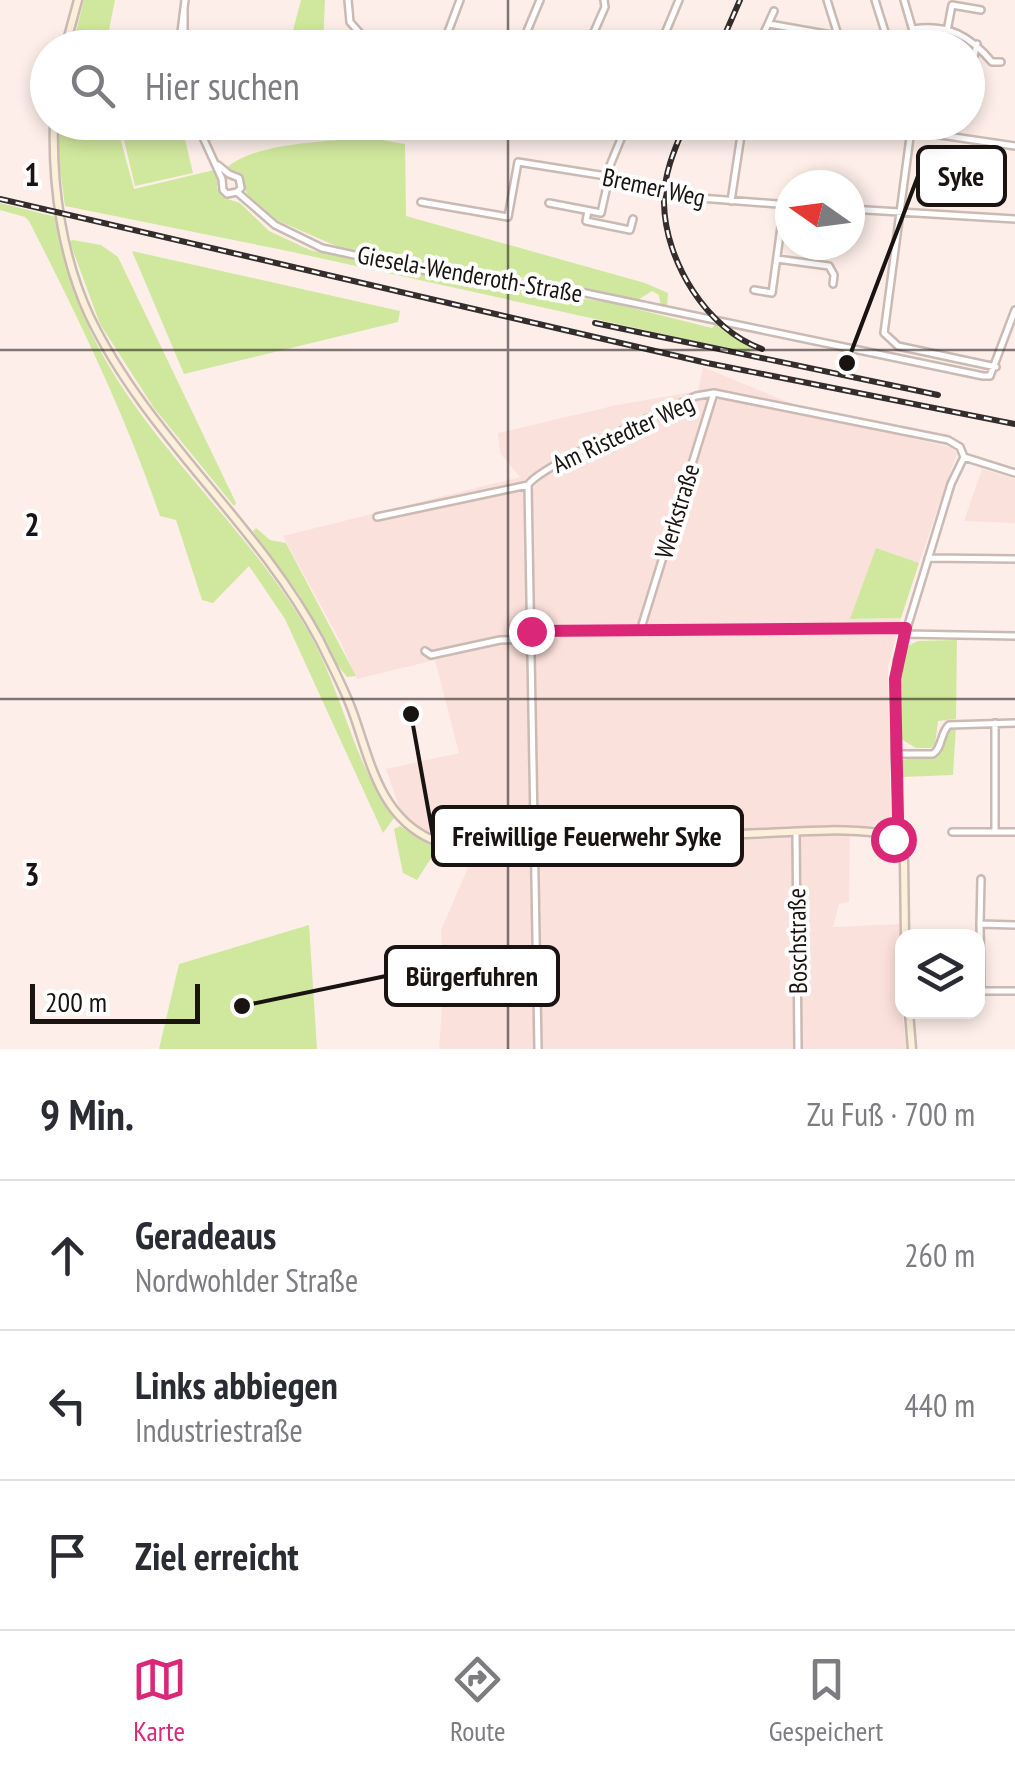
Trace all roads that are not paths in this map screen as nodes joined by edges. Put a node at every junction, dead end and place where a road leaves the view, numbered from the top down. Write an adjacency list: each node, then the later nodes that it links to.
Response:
1 (78, 0): 14 (main road)
2 (348, 0): 16 (street)
3 (460, 0): 17 (street)
4 (540, 0): 18 (street)
5 (604, 0): 19 (street)
6 (679, 0): 20 (street)
7 (827, 0): 23 (street)
8 (875, 0): 24 (street)
9 (904, 0): 25 (street)
10 (185, 3): 15 (street)
11 (981, 10): 26 (street)
12 (774, 11): 13 (street)
13 (769, 24): 21 (street); 22 (street)
14 (70, 30)
15 (183, 30)
16 (357, 30)
17 (449, 30)
18 (528, 30)
19 (595, 30)
20 (666, 30)
21 (766, 30)
22 (801, 30)
23 (836, 30)
24 (883, 30)
25 (913, 30)
26 (947, 30)
27 (985, 54): 28 (street)
28 (1002, 62)
29 (53, 140): 78 (main road)
30 (205, 140): 37 (street)
31 (621, 140): 36 (street)
32 (739, 140): 39 (street)
33 (910, 140): 46 (street)
34 (973, 140): 35 (street)
35 (1015, 146)
36 (607, 176): 39 (street, Bremer Weg); 40 (street, Bremer Weg); 45 (street)
37 (226, 177): 38 (street); 38 (street)
38 (237, 192): 57 (street, Giesela-Wenderoth-Straße)
39 (731, 201): 42 (street, Bremer Weg)
40 (421, 202)
41 (549, 204): 43 (street)
42 (775, 204)
43 (588, 210): 45 (street); 49 (street)
44 (865, 210): 46 (street)
45 (601, 212): 49 (street)
46 (900, 212): 48 (street); 57 (street)
47 (633, 219): 49 (street)
48 (1015, 220)
49 (599, 224)
50 (778, 260): 53 (street)
51 (785, 260): 52 (street)
52 (833, 284)
53 (754, 290)
54 (1015, 310): 55 (street)
55 (1005, 342): 56 (street); 57 (street)
56 (1015, 344)
57 (996, 367)
58 (714, 392): 59 (street, Am Ristedter Weg); 61 (street, Am Ristedter Weg); 65 (street, Werkstraße)
59 (964, 457): 60 (street, Am Ristedter Weg); 63 (street)
60 (1015, 473)
61 (528, 484): 62 (street, Am Ristedter Weg); 67 (street)
62 (377, 518)
63 (928, 558): 64 (street); 66 (street)
64 (1015, 559)
65 (640, 629): 66 (street); 67 (street)
66 (905, 631): 68 (street); 72 (street)
67 (531, 635): 69 (street); 78 (street)
68 (1015, 636)
69 (425, 651)
70 (995, 723): 71 (street); 72 (street); 74 (street)
71 (1015, 723)
72 (894, 754): 77 (street)
73 (952, 832): 74 (street)
74 (995, 832): 75 (street)
75 (1015, 832)
76 (796, 833): 77 (main road); 78 (main road); 88 (street, Boschstraße)
77 (888, 835): 82 (main road)
78 (534, 838): 87 (street)
79 (980, 880): 80 (street)
80 (980, 924): 81 (street); 83 (street)
81 (1015, 925)
82 (904, 929)
83 (980, 929)
84 (985, 991): 85 (street)
85 (1015, 991)
86 (910, 1019): 89 (main road)
87 (538, 1049)
88 (798, 1049)
89 (912, 1049)

